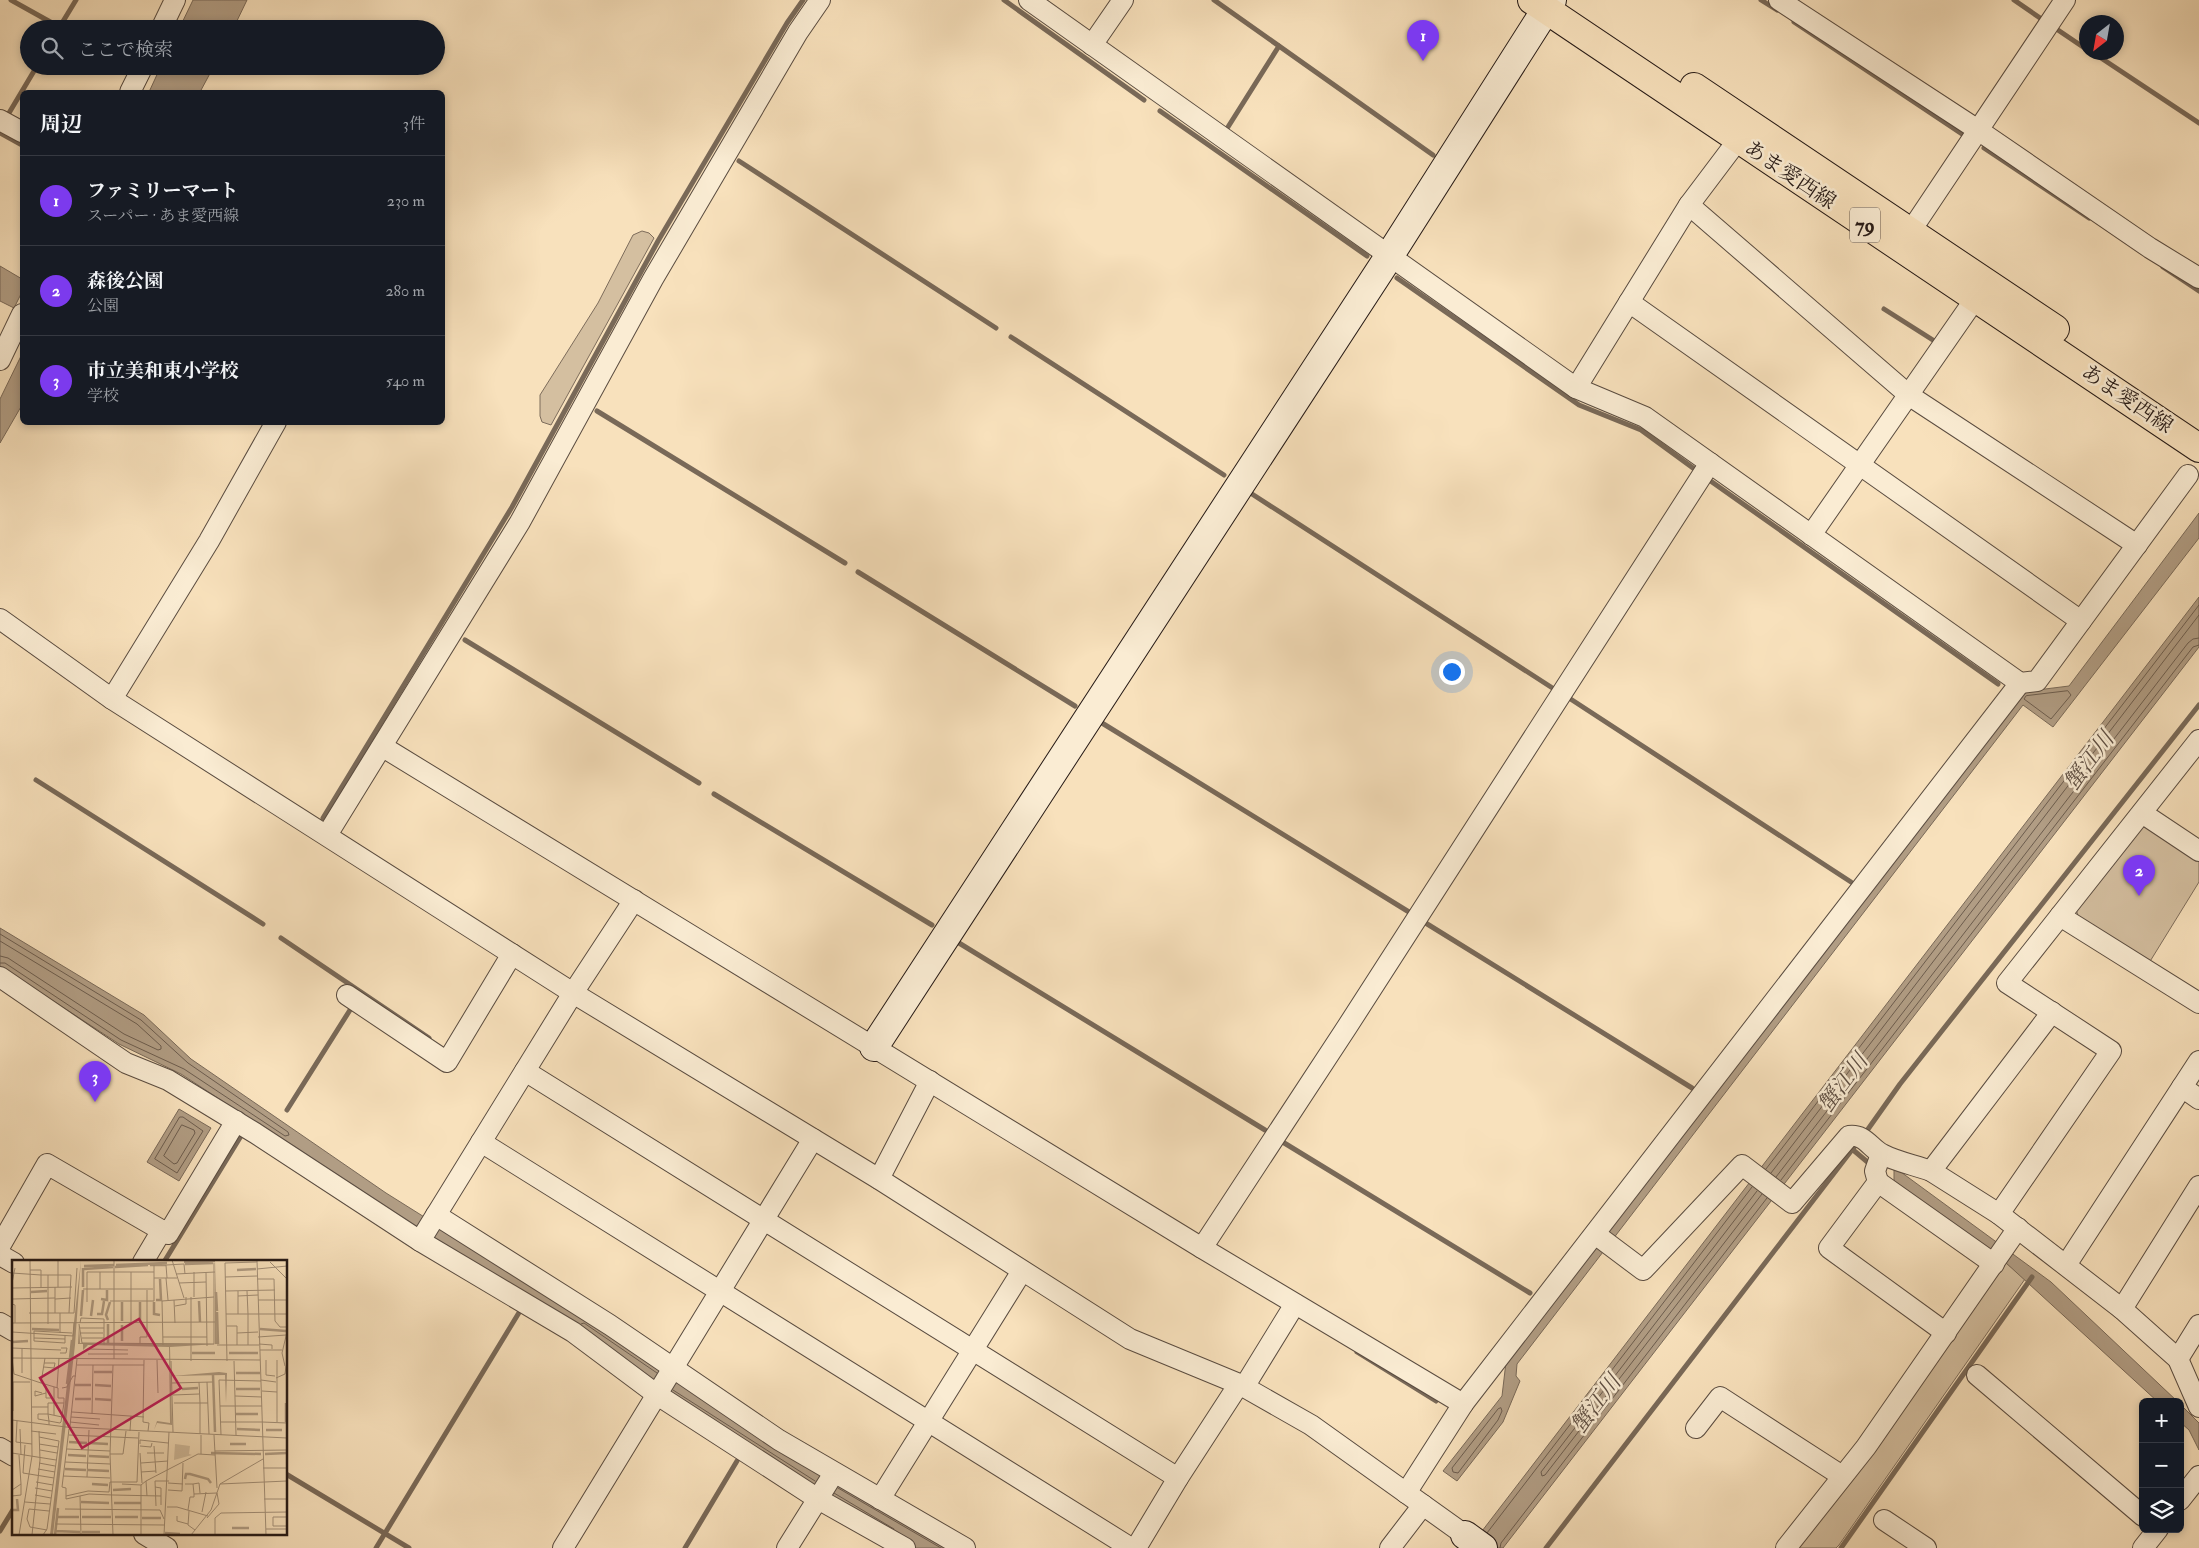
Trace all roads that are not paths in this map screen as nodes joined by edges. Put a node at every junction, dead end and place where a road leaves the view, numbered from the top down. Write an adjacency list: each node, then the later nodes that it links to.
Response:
1 (175, 0): 8 (street)
2 (820, 0): 39 (street)
3 (1029, 0): 9 (street)
4 (1123, 0): 9 (street)
5 (1779, 0): 13 (street)
6 (2065, 0): 13 (street)
7 (1548, 2): 15 (main road, あま愛西線 / 79); 17 (main road, あま愛西線 / 79); 18 (street)
8 (165, 20)
9 (1092, 44): 18 (street)
10 (138, 75): 11 (street)
11 (131, 90)
12 (0, 120): 14 (street)
13 (1978, 130): 17 (street); 19 (street)
14 (20, 131)
15 (1738, 140): 16 (street); 20 (main road, あま愛西線 / 79)
16 (1689, 206): 21 (street); 25 (street)
17 (1910, 232): 27 (main road, あま愛西線 / 79)
18 (1390, 255): 24 (street); 51 (street)
19 (2199, 278)
20 (1975, 300): 25 (street); 28 (main road, あま愛西線 / 79)
21 (1629, 302): 24 (street); 30 (street)
22 (20, 318): 23 (street)
23 (0, 360)
24 (1576, 388): 29 (street)
25 (1910, 396): 30 (street); 33 (street)
26 (274, 425): 37 (street)
27 (2199, 425)
28 (2199, 448)
29 (1710, 463): 32 (street); 73 (street)
30 (1860, 466): 32 (street); 35 (street)
31 (2188, 475): 33 (street)
32 (1811, 535): 36 (street)
33 (2137, 544): 35 (street)
34 (0, 619): 37 (street)
35 (2081, 622): 36 (street)
36 (2020, 683): 70 (street)
37 (112, 699): 41 (street)
38 (2199, 740): 40 (street)
39 (383, 747): 41 (street); 43 (street)
40 (2142, 812): 42 (street); 44 (street)
41 (327, 835): 45 (street)
42 (2199, 851)
43 (634, 900): 47 (street); 51 (street)
44 (2060, 916): 49 (street); 50 (street)
45 (512, 954): 47 (street); 48 (street)
46 (0, 977): 57 (street)
47 (572, 993): 53 (street); 58 (street)
48 (347, 995)
49 (2199, 1003)
50 (2052, 1012): 61 (street); 65 (street)
51 (874, 1047): 54 (street)
52 (2199, 1061): 55 (street)
53 (525, 1070): 59 (street); 67 (street)
54 (930, 1081): 62 (street); 73 (street)
55 (2182, 1087): 56 (street); 78 (street)
56 (2199, 1099)
57 (236, 1121): 69 (street); 71 (street)
58 (813, 1139): 62 (street); 67 (street)
59 (481, 1142): 66 (street); 80 (street)
60 (1881, 1154): 61 (street); 63 (street); 70 (street)
61 (1931, 1171): 65 (street)
62 (879, 1179): 79 (street)
63 (1878, 1182): 75 (street); 86 (street)
64 (2199, 1186): 82 (street)
65 (1999, 1214): 68 (street)
66 (435, 1217): 71 (street); 89 (street)
67 (763, 1220): 80 (street); 87 (street)
68 (2018, 1228): 75 (street); 78 (street)
69 (162, 1230): 72 (street); 76 (street)
70 (1601, 1239): 93 (street)
71 (421, 1240): 92 (street)
72 (0, 1246)
73 (1202, 1248): 81 (street)
74 (0, 1255): 77 (street)
75 (1999, 1256): 86 (street)
76 (144, 1260)
77 (12, 1262)
78 (2066, 1265): 82 (street)
79 (1022, 1271): 87 (street); 91 (street)
80 (719, 1291): 89 (street); 95 (street)
81 (1295, 1304): 91 (street); 93 (street)
82 (2122, 1309): 88 (street)
83 (0, 1323): 85 (street)
84 (2199, 1325): 88 (street)
85 (12, 1330)
86 (1946, 1333): 99 (street)
87 (973, 1350): 95 (street); 101 (street)
88 (2178, 1359): 94 (street)
89 (671, 1370): 92 (street); 102 (street)
90 (1977, 1375): 107 (street)
91 (1242, 1385): 101 (street); 103 (street)
92 (657, 1392): 102 (street); 113 (street)
93 (1463, 1404): 103 (street)
94 (2199, 1407)
95 (928, 1422): 105 (street); 117 (street)
96 (1696, 1428): 99 (street)
97 (0, 1448): 98 (street)
98 (12, 1455)
99 (1842, 1476): 120 (street)
100 (2199, 1476): 104 (street)
101 (1178, 1478): 118 (street)
102 (826, 1486): 105 (street); 114 (street); 115 (street)
103 (1406, 1493): 106 (street)
104 (2184, 1495)
105 (880, 1500): 116 (street)
106 (1423, 1505): 111 (street); 119 (street)
107 (2139, 1513)
108 (1884, 1520): 121 (street)
109 (2155, 1533): 122 (street)
110 (147, 1536): 112 (street)
111 (1474, 1542)
112 (167, 1548)
113 (563, 1548)
114 (787, 1548)
115 (905, 1548)
116 (965, 1548)
117 (1131, 1548)
118 (1136, 1548)
119 (1390, 1548)
120 (1786, 1548)
121 (1926, 1548)
122 (2143, 1548)

